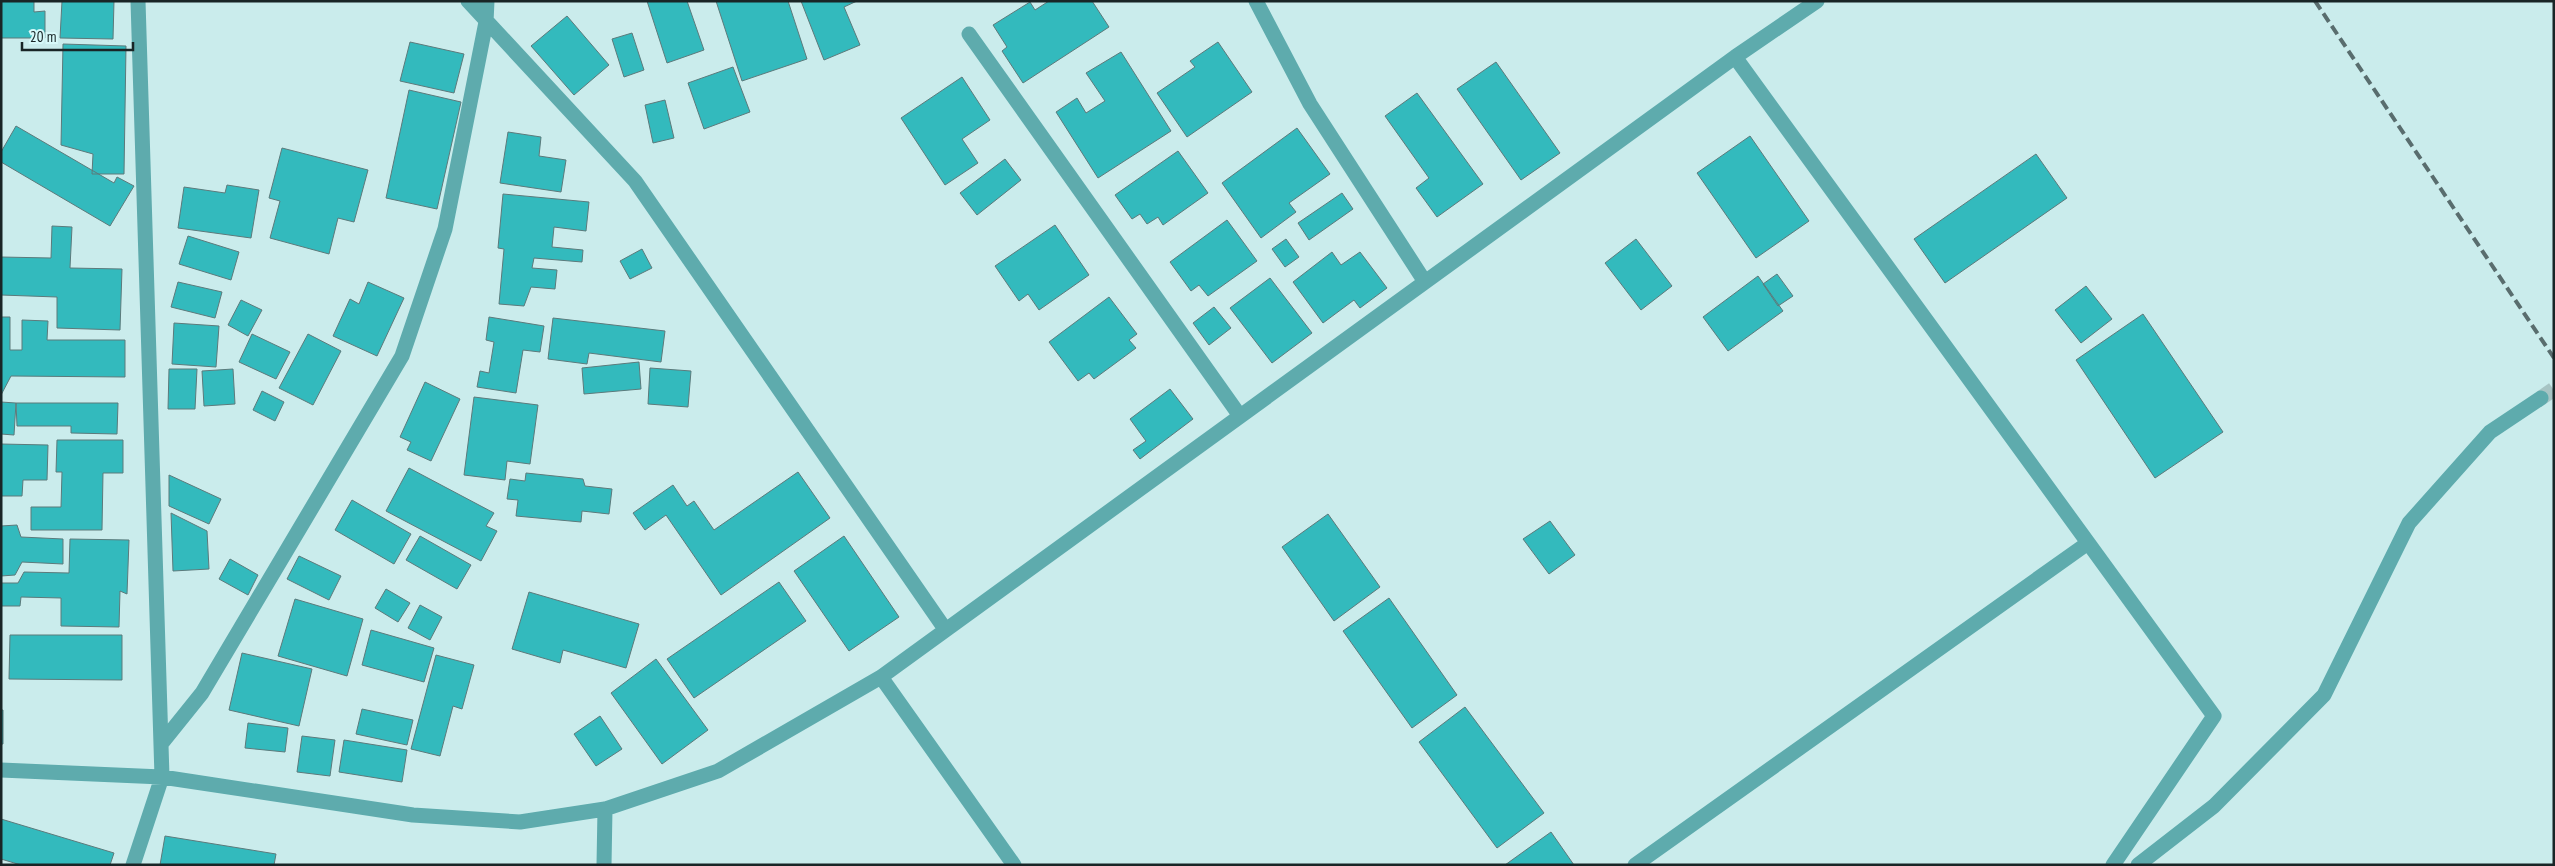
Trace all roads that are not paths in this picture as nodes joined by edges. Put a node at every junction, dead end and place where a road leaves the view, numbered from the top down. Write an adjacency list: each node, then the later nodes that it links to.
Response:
1 (138, 1): 15 (street)
2 (468, 1): 6 (street)
3 (487, 1): 6 (street)
4 (1256, 1): 9 (street)
5 (1817, 1): 8 (street)
6 (486, 22): 13 (street); 15 (street)
7 (969, 34): 11 (street)
8 (1735, 57): 9 (street); 12 (street)
9 (1425, 282): 11 (street)
10 (2541, 398): 24 (street)
11 (1240, 416): 13 (street)
12 (2088, 542): 22 (street); 23 (street)
13 (945, 629): 14 (street)
14 (881, 677): 18 (street); 21 (street)
15 (161, 744): 17 (street)
16 (1, 770): 17 (street)
17 (162, 777): 18 (street); 19 (street)
18 (605, 809): 20 (street)
19 (133, 865)
20 (604, 865)
21 (1014, 865)
22 (1635, 865)
23 (2113, 865)
24 (2138, 865)

